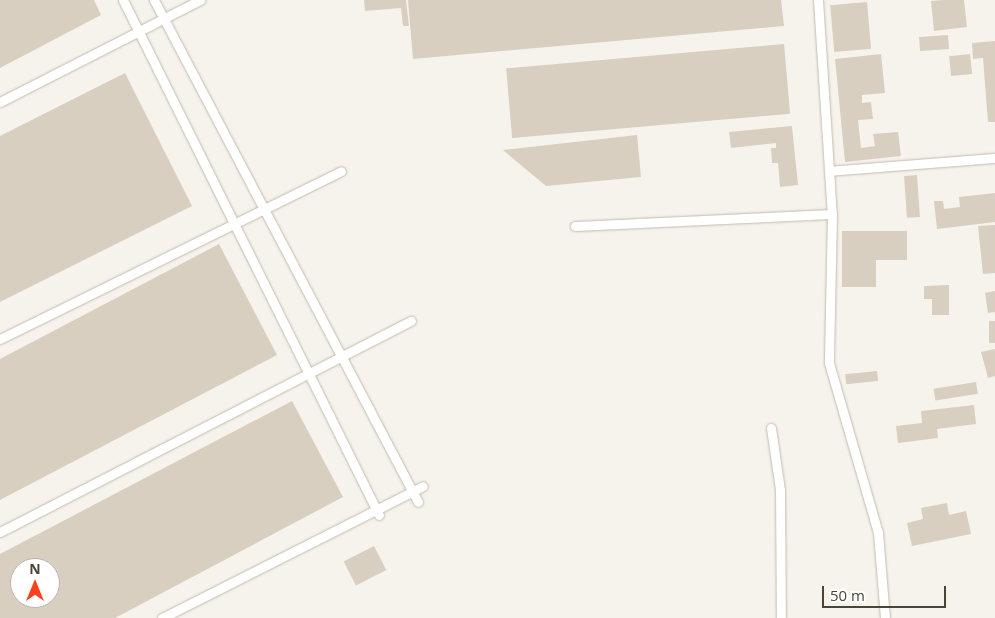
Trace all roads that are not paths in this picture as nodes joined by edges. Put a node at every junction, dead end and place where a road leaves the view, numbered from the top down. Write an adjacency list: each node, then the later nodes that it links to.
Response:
1 (123, 0): 6 (lane)
2 (154, 0): 5 (lane)
3 (200, 0): 5 (lane)
4 (818, 0): 10 (lane)
5 (164, 19): 6 (lane); 11 (lane)
6 (139, 32): 7 (lane); 13 (lane)
7 (0, 102)
8 (995, 158): 10 (lane)
9 (341, 171): 11 (lane)
10 (829, 171): 12 (lane)
11 (264, 210): 13 (lane); 17 (lane)
12 (832, 214): 14 (lane); 27 (lane)
13 (235, 224): 16 (lane); 18 (lane)
14 (575, 226)
15 (411, 320): 17 (lane)
16 (0, 339)
17 (342, 356): 18 (lane); 21 (lane)
18 (309, 374): 23 (lane); 24 (lane)
19 (771, 428): 26 (lane)
20 (423, 486): 21 (lane)
21 (412, 491): 22 (lane); 23 (lane)
22 (418, 502)
23 (378, 512): 25 (lane)
24 (0, 532)
25 (162, 618)
26 (781, 618)
27 (885, 618)

